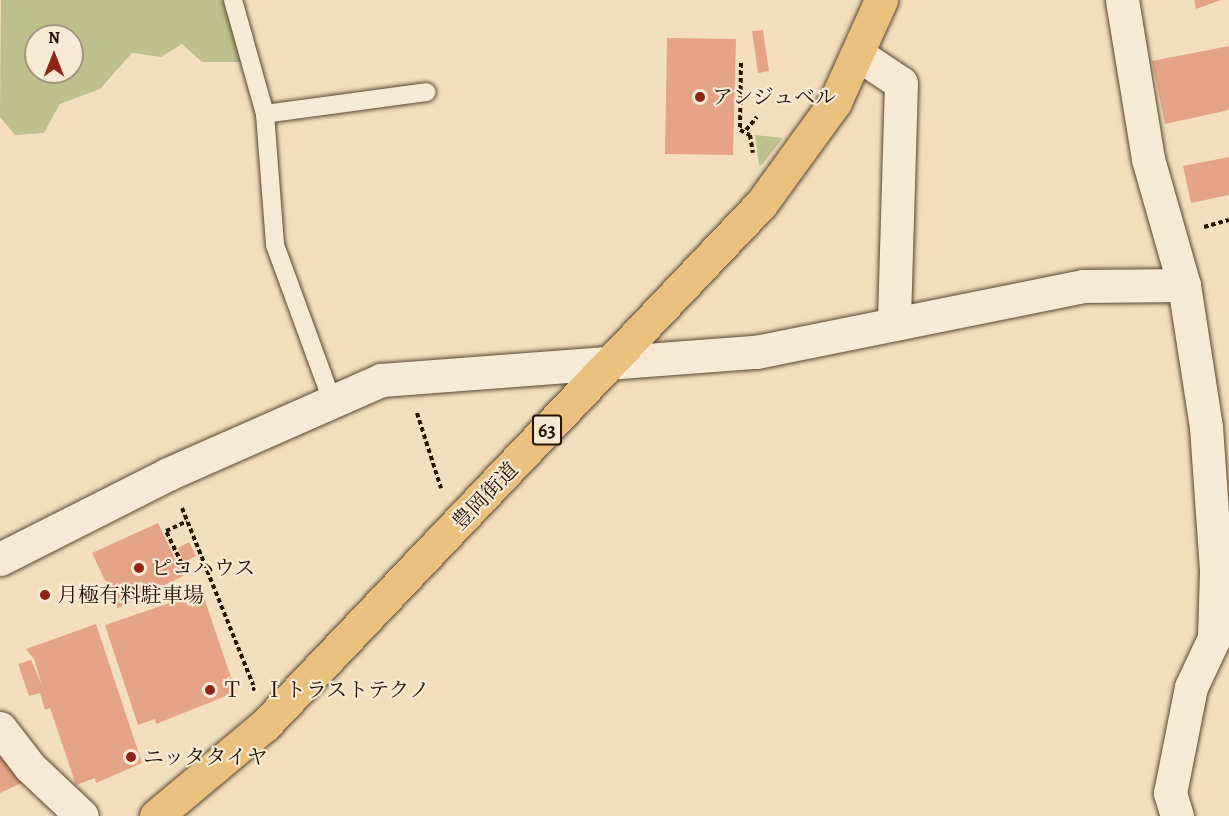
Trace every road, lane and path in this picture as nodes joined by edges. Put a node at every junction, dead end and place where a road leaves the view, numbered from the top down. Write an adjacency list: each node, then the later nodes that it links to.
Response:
1 (233, 0): 7 (lane)
2 (881, 0): 4 (main road, 豊岡街道 / 63)
3 (1122, 0): 11 (street)
4 (859, 55): 12 (street); 13 (main road, 豊岡街道 / 63)
5 (741, 63): 9 (path)
6 (427, 92): 7 (lane)
7 (265, 114): 15 (lane)
8 (757, 117): 9 (path)
9 (746, 130): 10 (path)
10 (753, 157)
11 (1184, 285): 12 (street); 21 (street)
12 (894, 324): 13 (street)
13 (612, 362): 14 (street); 25 (main road, 豊岡街道 / 63)
14 (404, 375): 15 (street); 17 (path)
15 (331, 398): 16 (street)
16 (168, 474): 18 (path); 19 (street)
17 (443, 495)
18 (187, 521): 20 (path); 22 (path)
19 (0, 559)
20 (185, 570)
21 (1222, 638): 26 (street)
22 (258, 697)
23 (0, 728): 24 (street)
24 (82, 816)
25 (156, 816)
26 (1176, 816)

